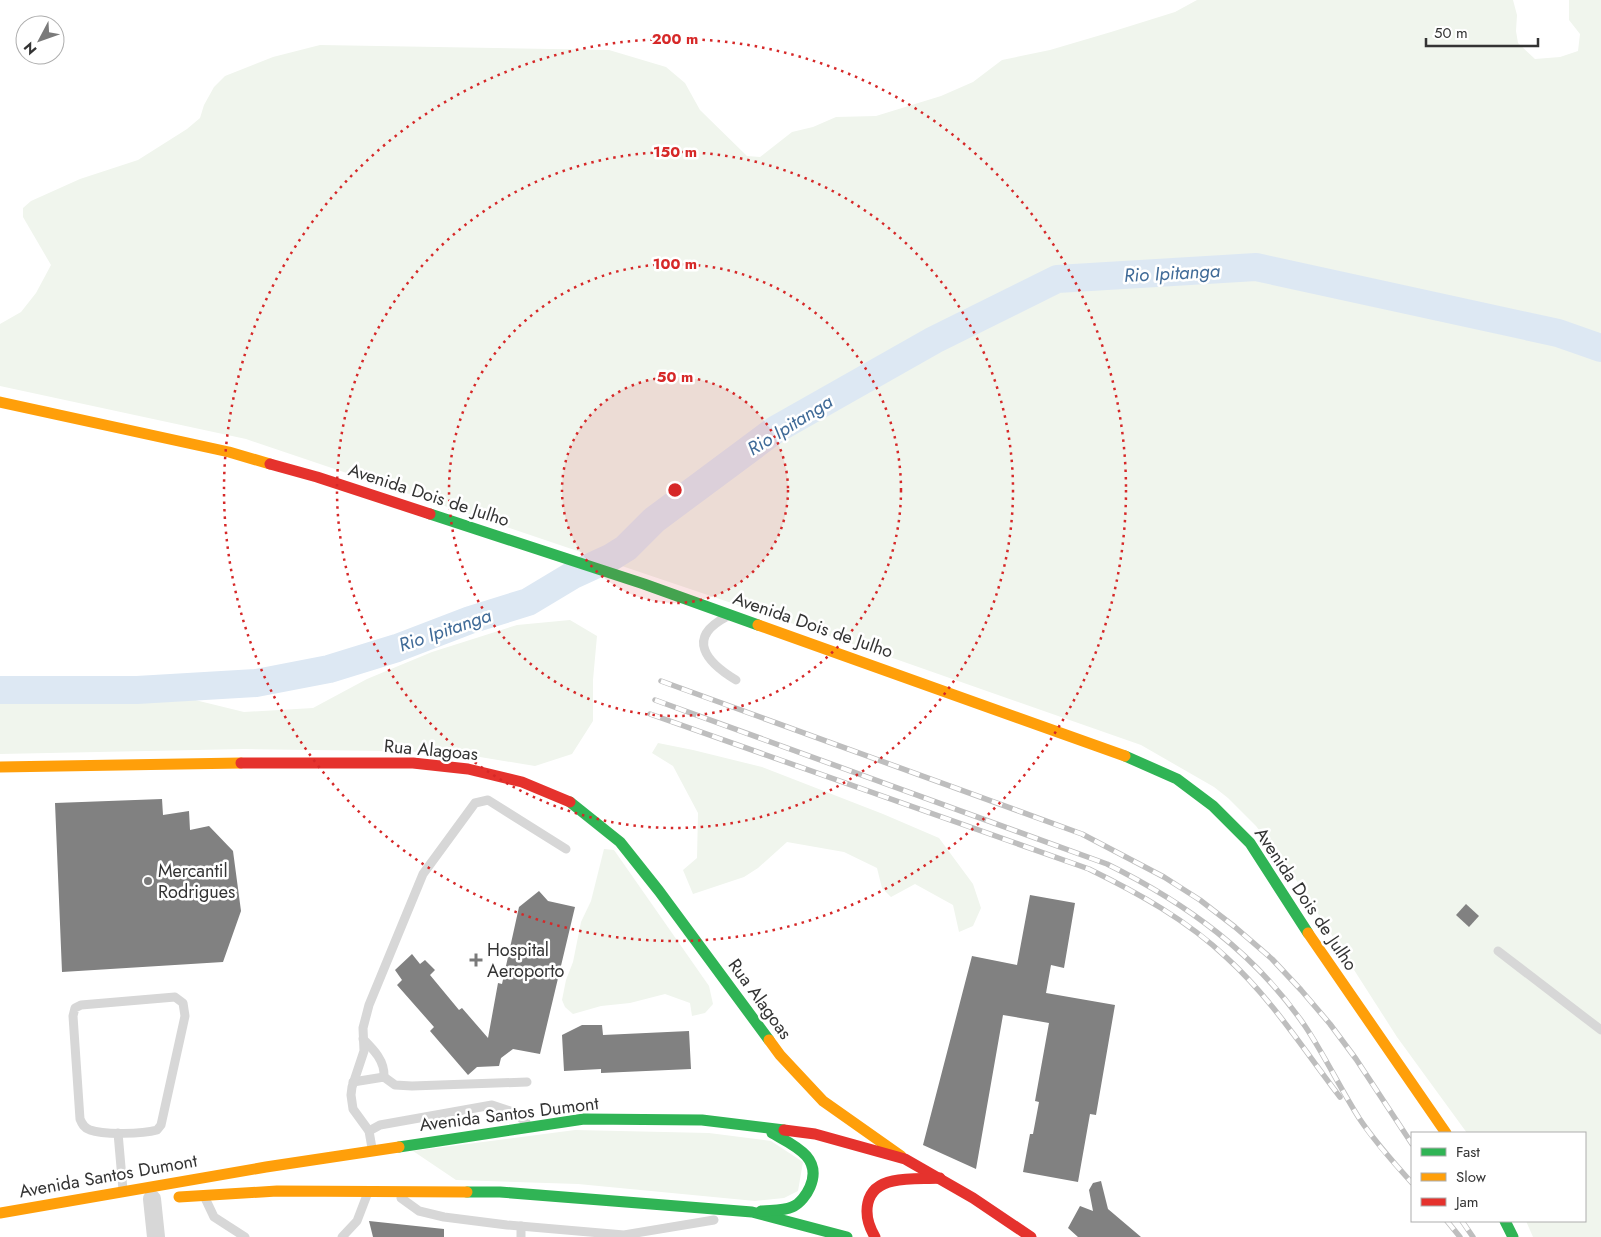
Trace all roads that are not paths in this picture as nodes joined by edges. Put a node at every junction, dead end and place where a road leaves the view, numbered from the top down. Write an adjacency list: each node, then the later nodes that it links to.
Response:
1 (0, 402): 2 (main road, Avenida Dois de Julho)
2 (731, 615): 3 (lane); 15 (main road, Avenida Dois de Julho)
3 (736, 680)
4 (0, 767): 18 (main road, Rua Alagoas)
5 (566, 849): 8 (lane)
6 (1498, 951): 7 (lane)
7 (1601, 1030)
8 (363, 1040): 9 (lane); 10 (lane)
9 (384, 1077): 10 (lane); 11 (lane)
10 (353, 1082): 14 (lane)
11 (527, 1082)
12 (533, 1127): 13 (main road, Avenida Santos Dumont); 14 (lane); 17 (main road, Avenida Santos Dumont)
13 (758, 1127): 18 (main road, Avenida Santos Dumont); 26 (main road)
14 (369, 1131): 17 (lane)
15 (1445, 1132)
16 (118, 1133): 16 (lane); 20 (lane)
17 (372, 1150): 20 (main road, Avenida Santos Dumont)
18 (905, 1159): 19 (main road, Avenida Santos Dumont)
19 (940, 1178): 35 (main road); 36 (main road, Avenida Santos Dumont)
20 (123, 1191): 25 (main road, Avenida Santos Dumont)
21 (369, 1191): 22 (main road, Avenida Santos Dumont); 23 (main road, Avenida Santos Dumont); 32 (lane)
22 (391, 1191): 26 (main road, Avenida Santos Dumont); 28 (lane)
23 (204, 1196): 24 (main road, Avenida Santos Dumont); 31 (lane)
24 (156, 1199): 30 (street)
25 (0, 1212)
26 (752, 1212): 29 (lane); 34 (main road, Avenida Santos Dumont)
27 (1506, 1222): 37 (main road)
28 (521, 1226): 29 (lane); 33 (lane)
29 (624, 1236)
30 (156, 1237)
31 (245, 1237)
32 (342, 1237)
33 (521, 1237)
34 (846, 1237)
35 (875, 1237)
36 (1031, 1237)
37 (1513, 1237)

